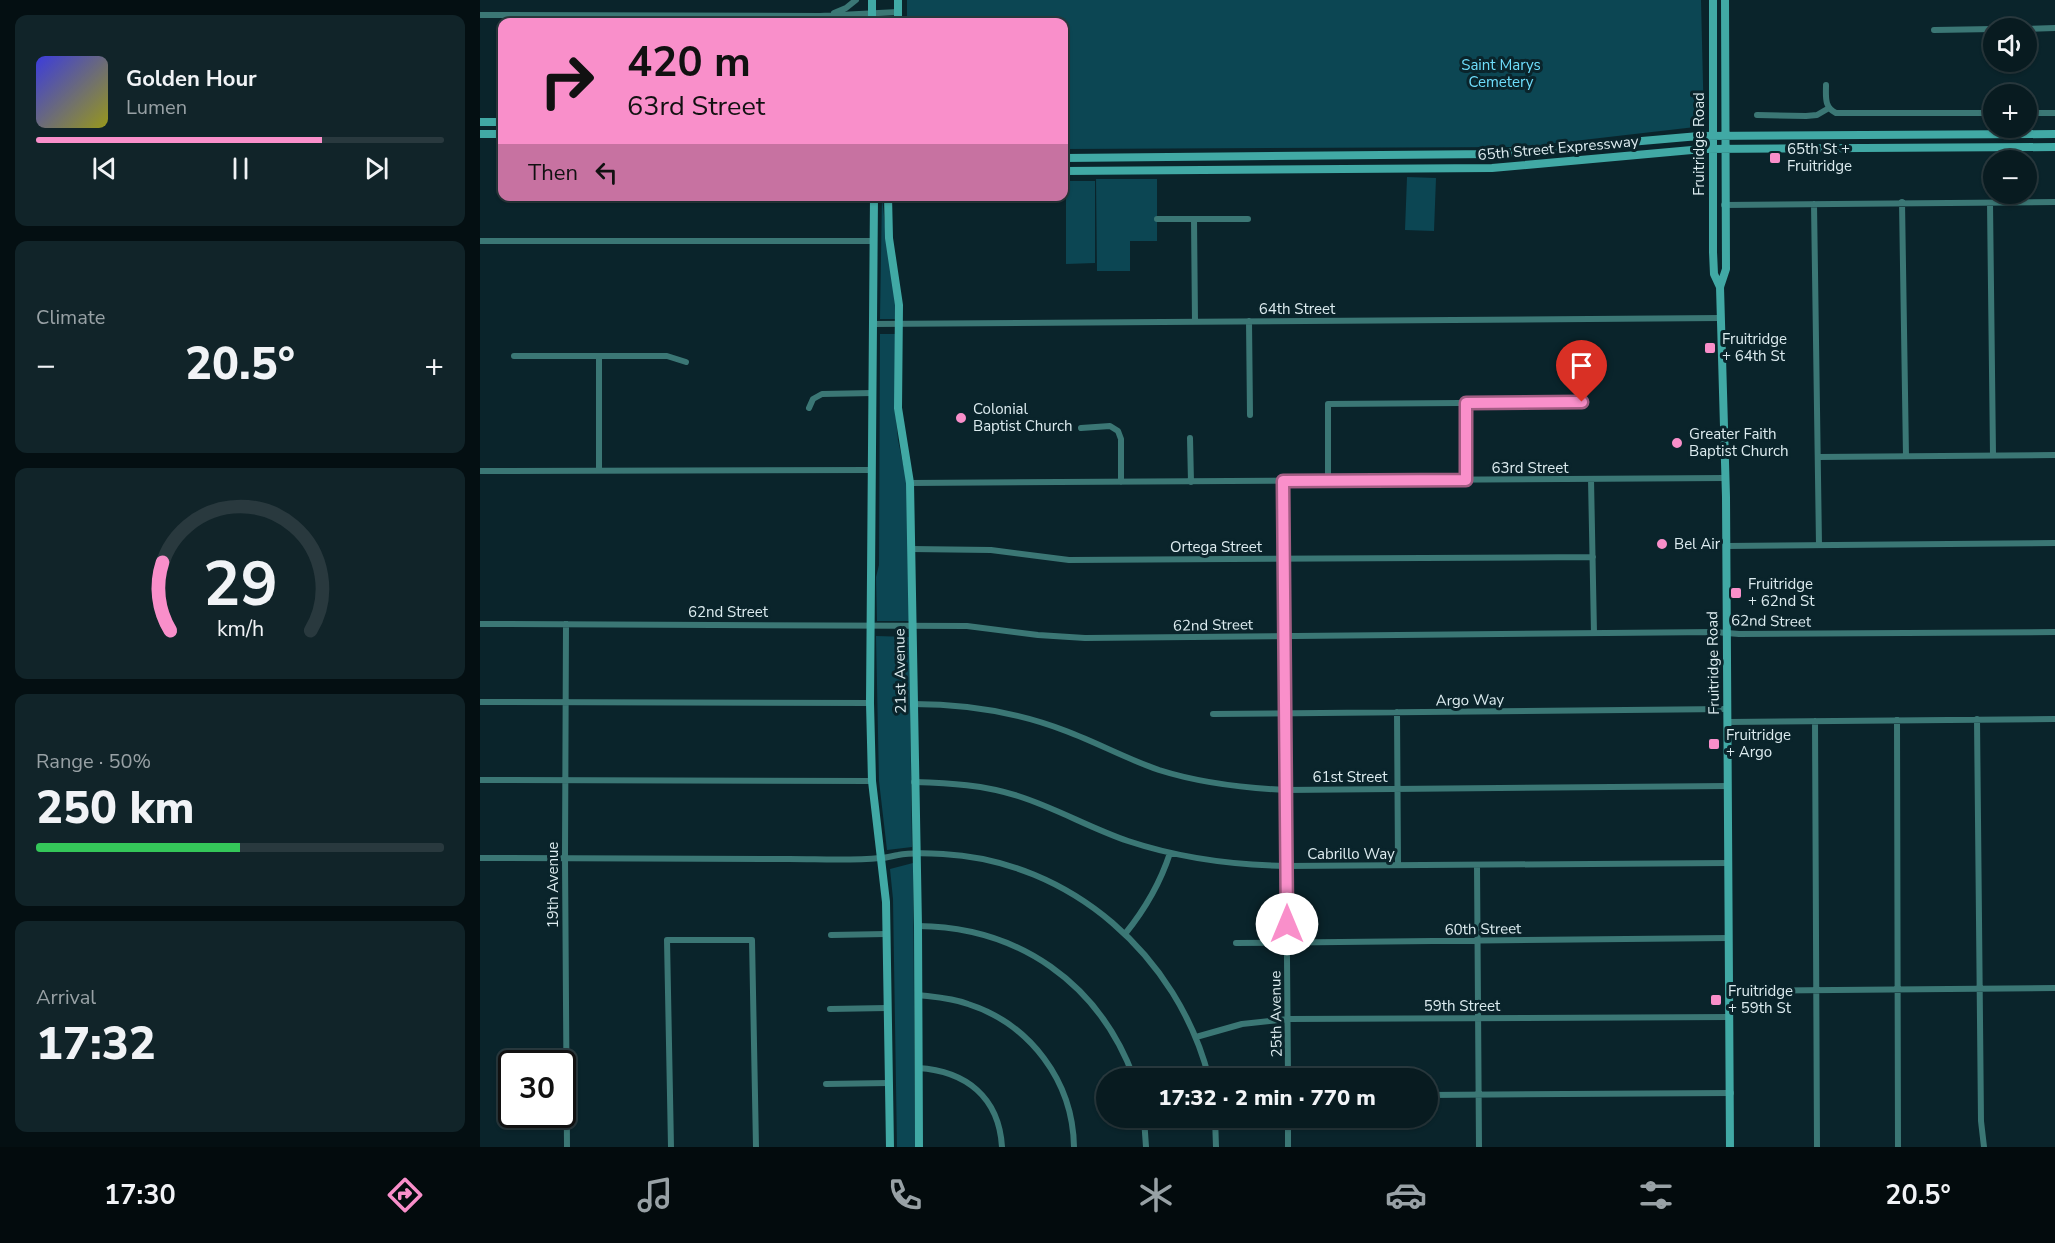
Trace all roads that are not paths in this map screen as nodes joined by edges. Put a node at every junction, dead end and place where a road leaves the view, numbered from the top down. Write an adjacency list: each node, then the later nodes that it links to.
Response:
1 (856, 0): 8 (street)
2 (872, 0): 12 (main road)
3 (898, 0): 6 (main road)
4 (1713, 0): 29 (main road, Fruitridge Road)
5 (1725, 0): 30 (main road, Fruitridge Road)
6 (898, 12): 12 (street); 13 (main road)
7 (480, 15): 9 (street)
8 (820, 16): 10 (street); 11 (street); 12 (street)
9 (507, 18)
10 (617, 18)
11 (828, 18)
12 (872, 18)
13 (898, 18)
14 (2055, 28): 16 (street)
15 (1983, 29): 17 (street)
16 (2037, 29)
17 (1934, 30)
18 (1827, 85): 19 (street)
19 (1829, 108): 20 (street); 23 (street)
20 (1983, 113)
21 (2037, 113): 22 (street)
22 (2055, 113)
23 (1757, 115)
24 (480, 122): 25 (main road)
25 (498, 122)
26 (480, 134): 27 (main road)
27 (498, 134)
28 (2055, 134): 30 (main road, 65th Street Expressway)
29 (1712, 136): 30 (main road, 65th Street Expressway); 32 (main road, Fruitridge Road); 34 (main road, 65th Street Expressway)
30 (1724, 136): 33 (main road, Fruitridge Road)
31 (2055, 147): 33 (main road, 65th Street Expressway)
32 (1712, 149): 33 (main road, 65th Street Expressway); 35 (main road, 65th Street Expressway); 50 (main road, Fruitridge Road)
33 (1724, 149): 44 (main road, Fruitridge Road)
34 (1068, 158)
35 (1068, 171)
36 (874, 201): 48 (main road, 21st Avenue)
37 (888, 201): 54 (main road, 21st Avenue)
38 (1902, 202): 41 (street); 42 (street); 68 (street)
39 (2037, 202): 40 (street)
40 (2055, 202)
41 (1983, 203)
42 (1814, 204): 44 (street); 69 (street)
43 (1990, 204): 66 (street)
44 (1724, 205): 50 (main road, Fruitridge Road)
45 (1157, 219): 46 (street)
46 (1194, 219): 47 (street); 53 (street)
47 (1248, 219)
48 (873, 241): 49 (street); 55 (main road, 21st Avenue)
49 (480, 242)
50 (1720, 287): 51 (main road, Fruitridge Road)
51 (1721, 318): 52 (street, 64th Street); 73 (main road, Fruitridge Road)
52 (1249, 321): 53 (street, 64th Street); 63 (street)
53 (1195, 322): 54 (street, 64th Street)
54 (900, 323): 55 (street, 64th Street); 80 (main road, 21st Avenue)
55 (873, 324): 59 (main road, 21st Avenue)
56 (514, 356): 57 (street)
57 (599, 356): 58 (street); 72 (street)
58 (686, 362)
59 (873, 393): 62 (street); 70 (main road, 21st Avenue)
60 (1582, 402): 61 (street)
61 (1466, 403): 75 (street); 77 (street)
62 (809, 408)
63 (1250, 415)
64 (1081, 428): 78 (street)
65 (1191, 438): 79 (street)
66 (1994, 455): 67 (street); 68 (street)
67 (2055, 455)
68 (1906, 456): 69 (street)
69 (1818, 457): 82 (street)
70 (872, 470): 72 (street); 89 (main road, 21st Avenue)
71 (480, 471): 72 (street)
72 (599, 471)
73 (1725, 478): 74 (street, 63rd Street); 83 (main road, Fruitridge Road)
74 (1591, 479): 75 (street, 63rd Street); 85 (street)
75 (1466, 480): 77 (street, 63rd Street)
76 (1283, 481): 77 (street, 63rd Street); 79 (street, 63rd Street); 86 (street, 25th Avenue)
77 (1328, 481)
78 (1121, 482): 79 (street, 63rd Street); 80 (street, 63rd Street)
79 (1191, 482)
80 (910, 483): 84 (main road, 21st Avenue)
81 (2055, 543): 82 (street)
82 (1819, 545): 83 (street)
83 (1726, 546): 93 (main road, Fruitridge Road)
84 (911, 549): 86 (street, Ortega Street); 90 (main road, 21st Avenue)
85 (1593, 556): 86 (street, Ortega Street); 92 (street)
86 (1283, 558): 94 (street, 25th Avenue)
87 (480, 624): 88 (street, 62nd Street)
88 (566, 624): 89 (street, 62nd Street); 96 (street, 19th Avenue)
89 (870, 625): 90 (street, 62nd Street); 97 (main road, 21st Avenue)
90 (913, 626): 94 (street, 62nd Street); 98 (main road, 21st Avenue)
91 (2055, 632): 93 (street, 62nd Street)
92 (1594, 633): 93 (street, 62nd Street); 94 (street, 62nd Street)
93 (1727, 633): 99 (main road, Fruitridge Road)
94 (1284, 636): 101 (street, 25th Avenue)
95 (480, 702): 96 (street)
96 (566, 702): 97 (street); 109 (street, 19th Avenue)
97 (870, 703): 110 (main road, 21st Avenue)
98 (913, 704): 111 (main road, 21st Avenue); 114 (street, 61st Street)
99 (1727, 709): 100 (street, Argo Way); 107 (main road, Fruitridge Road)
100 (1397, 712): 101 (street, Argo Way); 113 (street)
101 (1285, 713): 102 (street, Argo Way); 114 (street, 25th Avenue)
102 (1213, 714)
103 (1977, 719): 104 (street); 105 (street); 133 (street)
104 (2055, 719)
105 (1897, 720): 106 (street); 135 (street)
106 (1815, 721): 107 (street); 134 (street)
107 (1728, 722): 112 (main road, Fruitridge Road)
108 (480, 780): 109 (street)
109 (565, 780): 110 (street); 118 (street, 19th Avenue)
110 (872, 781): 119 (main road, 21st Avenue)
111 (914, 782): 115 (main road, 21st Avenue); 116 (street, Cabrillo Way)
112 (1728, 786): 113 (street, 61st Street); 120 (main road, Fruitridge Road)
113 (1398, 789): 114 (street, 61st Street); 121 (street)
114 (1286, 790): 123 (street, 25th Avenue)
115 (916, 853): 119 (street); 124 (main road, 21st Avenue); 127 (street)
116 (1170, 853): 123 (street, Cabrillo Way); 127 (street)
117 (480, 858): 118 (street)
118 (565, 858): 119 (street); 156 (street, 19th Avenue)
119 (880, 858): 126 (main road, 21st Avenue)
120 (1729, 863): 122 (street, Cabrillo Way); 128 (main road, Fruitridge Road)
121 (1398, 865): 122 (street, Cabrillo Way); 123 (street, Cabrillo Way)
122 (1477, 865): 129 (street)
123 (1286, 866): 131 (street, 25th Avenue)
124 (918, 926): 137 (main road, 21st Avenue); 145 (street)
125 (831, 934): 126 (street)
126 (886, 934): 138 (main road, 21st Avenue)
127 (1125, 934): 143 (street)
128 (1729, 938): 129 (street, 60th Street); 136 (main road, Fruitridge Road)
129 (1478, 941): 131 (street, 60th Street); 141 (street)
130 (1236, 943): 131 (street, 60th Street)
131 (1287, 943): 142 (street, 25th Avenue)
132 (2055, 988): 133 (street)
133 (1979, 989): 135 (street); 170 (street)
134 (1816, 990): 135 (street); 136 (street); 168 (street)
135 (1897, 990): 169 (street)
136 (1730, 992): 140 (main road, Fruitridge Road)
137 (918, 995): 144 (main road, 21st Avenue); 162 (street)
138 (887, 1008): 139 (street); 148 (main road, 21st Avenue)
139 (830, 1009)
140 (1730, 1017): 141 (street, 59th Street); 150 (main road, Fruitridge Road)
141 (1478, 1018): 142 (street, 59th Street); 152 (street)
142 (1288, 1019): 143 (street, 59th Street); 147 (street, 25th Avenue)
143 (1196, 1037): 146 (street)
144 (918, 1068): 160 (main road, 21st Avenue); 161 (street)
145 (1130, 1068)
146 (1206, 1068)
147 (1288, 1068)
148 (889, 1083): 149 (street); 159 (main road, 21st Avenue)
149 (826, 1084)
150 (1731, 1093): 152 (street); 167 (main road, Fruitridge Road)
151 (1438, 1095): 152 (street)
152 (1478, 1095): 166 (street)
153 (1145, 1128): 163 (street)
154 (1215, 1128): 164 (street)
155 (1288, 1128): 165 (street)
156 (567, 1147)
157 (670, 1147): 158 (street)
158 (756, 1147)
159 (890, 1147)
160 (919, 1147)
161 (1002, 1147)
162 (1074, 1147)
163 (1146, 1147)
164 (1216, 1147)
165 (1288, 1147)
166 (1479, 1147)
167 (1730, 1147)
168 (1817, 1147)
169 (1898, 1147)
170 (1984, 1147)

